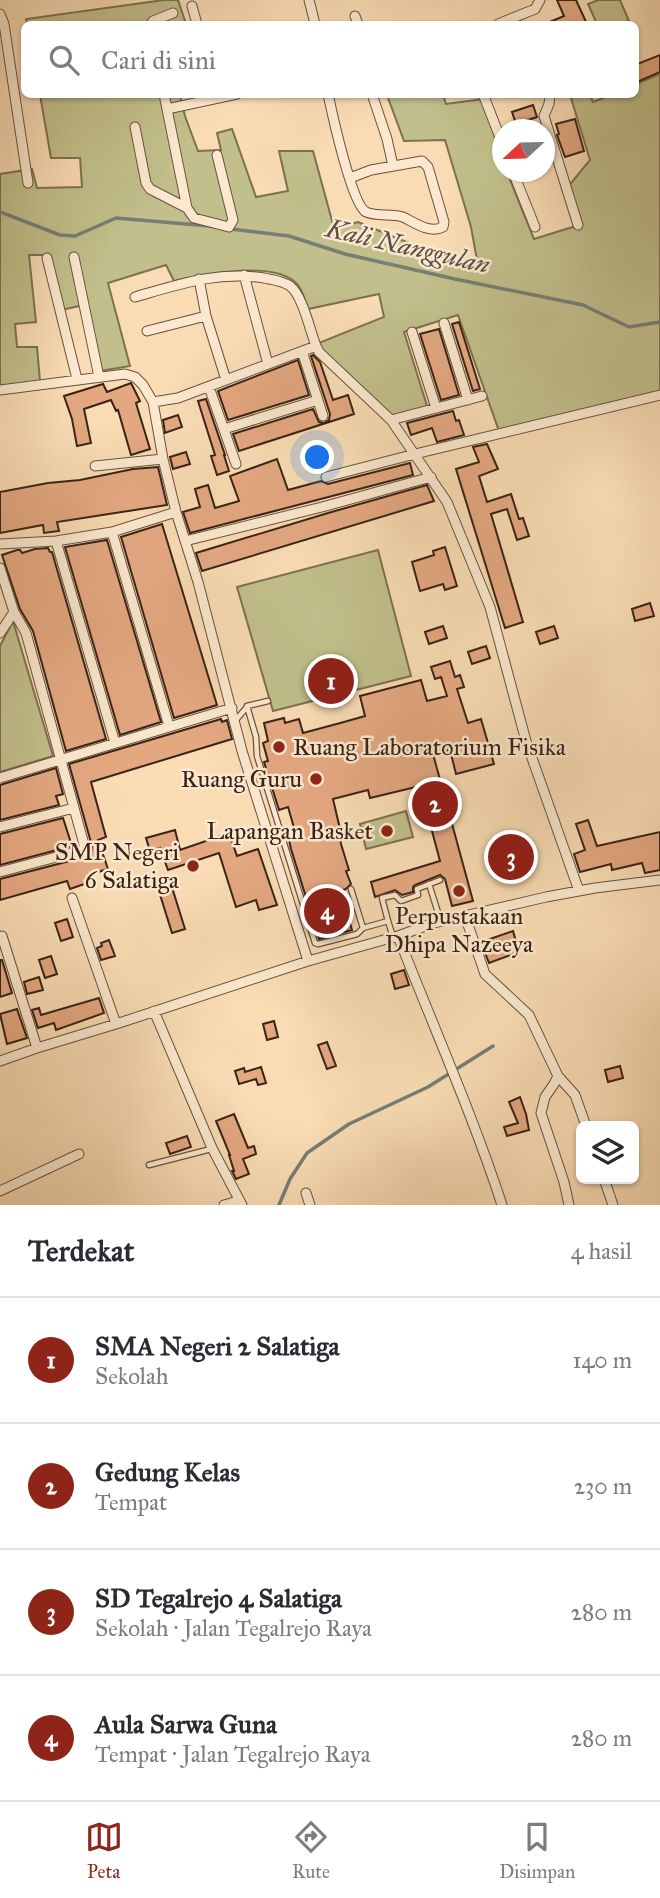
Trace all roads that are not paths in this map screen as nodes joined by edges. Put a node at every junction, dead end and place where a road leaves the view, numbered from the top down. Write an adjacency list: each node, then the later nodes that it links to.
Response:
1 (309, 0): 9 (street)
2 (540, 0): 6 (street)
3 (192, 6): 8 (street)
4 (173, 13): 7 (street)
5 (0, 14): 23 (street)
6 (524, 20)
7 (153, 21)
8 (196, 21)
9 (314, 21)
10 (165, 98): 16 (street)
11 (208, 98): 16 (street)
12 (329, 98): 21 (street)
13 (373, 98): 20 (street)
14 (484, 98): 17 (street)
15 (550, 98): 25 (street)
16 (167, 109): 24 (street)
17 (492, 119)
18 (135, 127): 24 (street)
19 (216, 155): 24 (street)
20 (393, 166): 21 (street); 21 (street)
21 (350, 178)
22 (517, 182): 26 (street)
23 (28, 183)
24 (187, 208)
25 (578, 225)
26 (535, 227)
27 (74, 257): 39 (street)
28 (47, 258): 40 (street)
29 (244, 275): 30 (street); 36 (street); 38 (street)
30 (199, 279): 31 (street); 32 (street)
31 (135, 297)
32 (206, 316): 34 (street); 41 (street)
33 (444, 323): 47 (street)
34 (147, 331)
35 (412, 332): 49 (street)
36 (316, 346): 37 (street); 51 (street)
37 (302, 351): 38 (street); 46 (street)
38 (268, 363): 41 (street)
39 (99, 377): 40 (street); 48 (street)
40 (77, 379): 43 (street)
41 (226, 380): 42 (street)
42 (209, 387): 48 (street); 52 (street)
43 (0, 390)
44 (660, 395): 53 (street)
45 (482, 396): 47 (street)
46 (317, 400): 50 (street); 52 (street)
47 (468, 400): 49 (street)
48 (153, 402): 54 (street)
49 (436, 408): 51 (street)
50 (323, 416)
51 (390, 420): 53 (street)
52 (224, 429): 55 (street)
53 (415, 454): 57 (street); 58 (street)
54 (163, 459): 56 (street); 59 (street)
55 (236, 464)
56 (95, 466)
57 (326, 477)
58 (431, 477): 62 (street); 82 (street)
59 (176, 512): 60 (street); 62 (street)
60 (112, 532): 61 (street); 71 (street)
61 (56, 541): 63 (street); 72 (street)
62 (185, 541): 69 (street)
63 (0, 544)
64 (0, 568): 65 (street)
65 (14, 612): 66 (street); 73 (street)
66 (2, 628)
67 (268, 701): 68 (lane)
68 (247, 706): 70 (lane); 87 (lane)
69 (232, 708): 70 (street); 71 (street)
70 (235, 722): 90 (street)
71 (169, 726): 72 (street)
72 (115, 743): 73 (street)
73 (60, 760): 74 (street); 75 (street)
74 (0, 778)
75 (74, 807): 76 (street); 77 (street)
76 (0, 827)
77 (0, 872)
78 (440, 880): 80 (lane)
79 (660, 880): 82 (street)
80 (429, 884): 85 (lane); 86 (lane)
81 (351, 889): 87 (lane)
82 (579, 891): 84 (street)
83 (72, 898): 92 (street)
84 (465, 916): 86 (street); 95 (street)
85 (388, 921): 87 (lane); 89 (lane)
86 (441, 922): 89 (street)
87 (363, 928)
88 (2, 936): 93 (street)
89 (395, 937): 90 (street); 106 (street)
90 (308, 961): 91 (street)
91 (155, 1011): 92 (street); 97 (street)
92 (116, 1024): 93 (street)
93 (37, 1048): 94 (street)
94 (0, 1062)
95 (558, 1076): 96 (street); 107 (street)
96 (584, 1121)
97 (212, 1148): 99 (lane); 103 (street)
98 (79, 1154): 101 (street)
99 (149, 1165)
100 (606, 1184): 108 (street)
101 (0, 1191)
102 (306, 1193): 105 (street)
103 (240, 1203): 104 (street)
104 (224, 1205)
105 (310, 1205)
106 (502, 1205)
107 (569, 1205)
108 (613, 1205)

